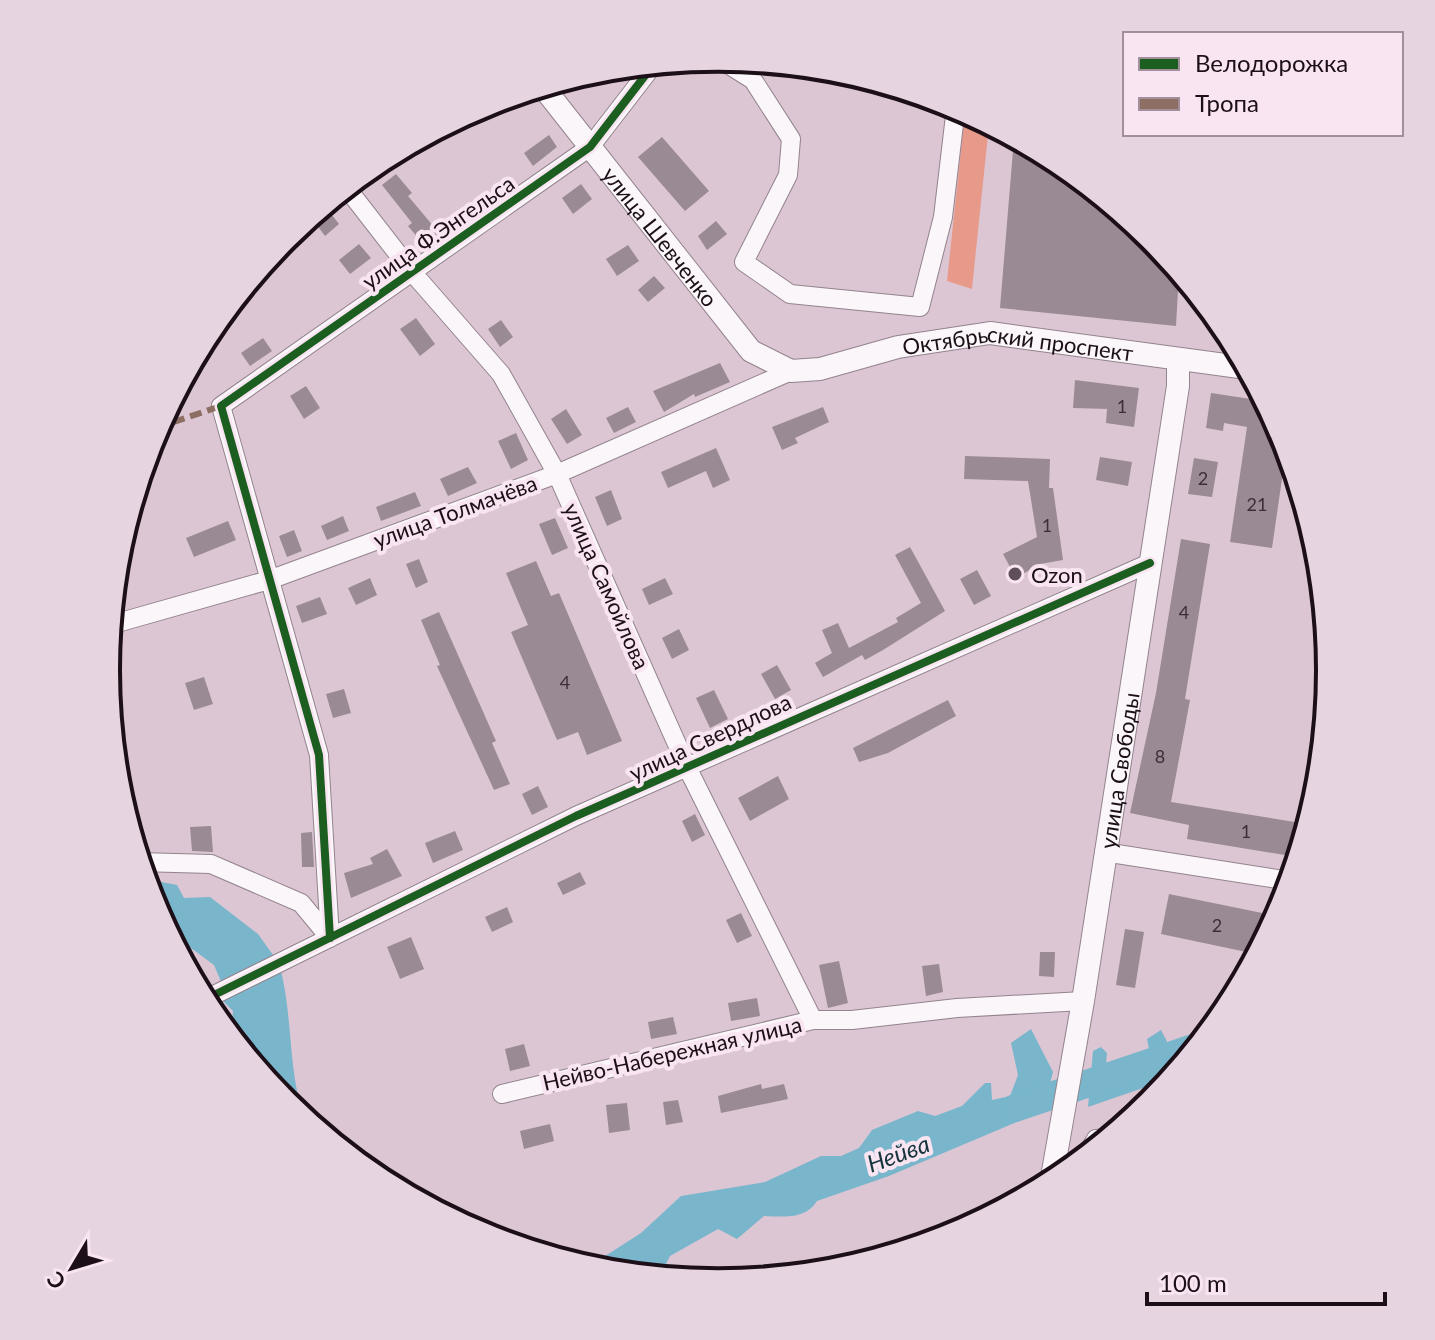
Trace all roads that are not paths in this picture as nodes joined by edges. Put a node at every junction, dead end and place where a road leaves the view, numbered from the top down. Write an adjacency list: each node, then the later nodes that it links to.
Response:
1 (741, 73): 4 (street)
2 (644, 76): 5 (street, улица Ф.Энгельса)
3 (550, 96): 5 (main road, улица Шевченко)
4 (954, 122)
5 (590, 147): 7 (street, улица Ф.Энгельса); 10 (main road, улица Шевченко)
6 (353, 196): 7 (street, улица Самойлова)
7 (412, 272): 11 (street, улица Самойлова); 13 (street, улица Ф.Энгельса)
8 (1178, 359): 9 (main road, Октябрьский проспект); 10 (main road, Октябрьский проспект); 12 (main road, улица Свободы)
9 (1232, 366)
10 (791, 371): 11 (street, улица Толмачёва)
11 (557, 474): 13 (street, улица Толмачёва); 15 (street, улица Самойлова)
12 (1150, 563): 15 (street, улица Свердлова); 16 (main road, улица Свободы)
13 (269, 580): 14 (street, улица Толмачёва); 19 (street)
14 (122, 622)
15 (688, 769): 19 (street, улица Свердлова); 22 (street, улица Самойлова)
16 (1104, 852): 18 (street); 21 (main road, улица Свободы)
17 (151, 862): 19 (street)
18 (1278, 879)
19 (330, 938): 20 (street, улица Свердлова)
20 (215, 993)
21 (1083, 1001): 22 (street, Нейво-Набережная улица); 24 (main road, улица Свободы)
22 (813, 1020): 23 (street, Нейво-Набережная улица)
23 (502, 1094)
24 (1060, 1159)

